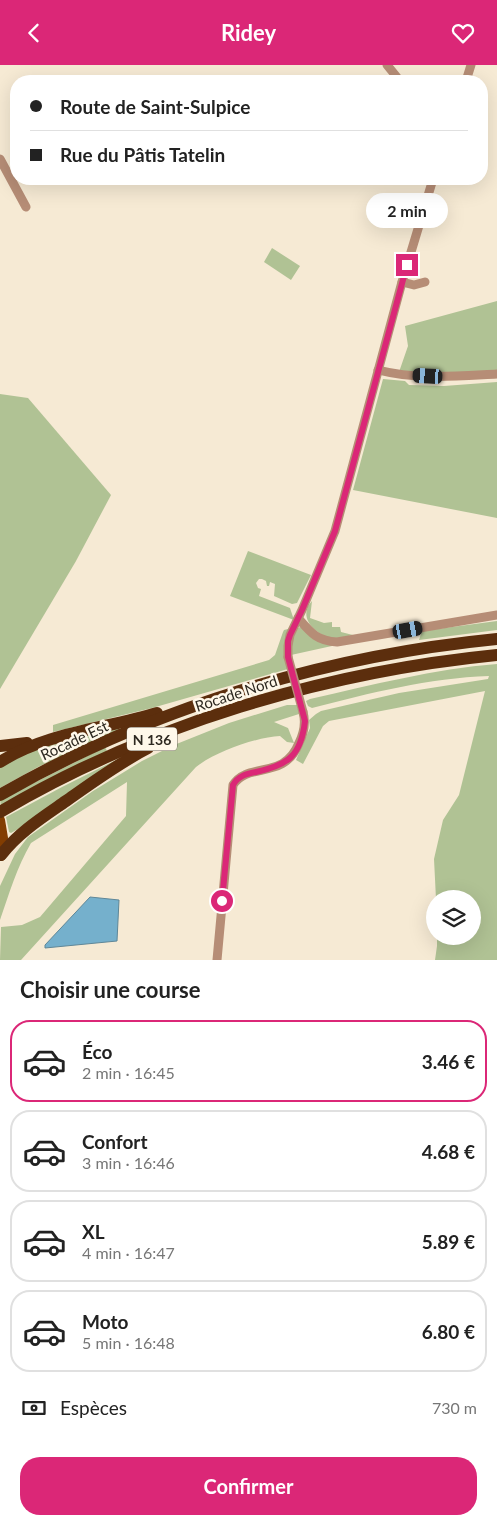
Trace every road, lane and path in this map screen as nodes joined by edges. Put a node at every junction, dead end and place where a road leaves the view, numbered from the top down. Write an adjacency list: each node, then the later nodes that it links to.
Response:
1 (386, 65): 2 (street)
2 (395, 75)
3 (0, 159): 4 (street)
4 (10, 177)
5 (14, 185): 7 (street)
6 (431, 185): 8 (street)
7 (26, 207)
8 (402, 282): 9 (street); 10 (street)
9 (425, 282)
10 (378, 370): 11 (street); 13 (street)
11 (497, 374)
12 (497, 615): 13 (street)
13 (298, 618): 25 (street, bridge)
14 (497, 639): 16 (highway, Rocade Nord / N 136)
15 (497, 655): 17 (highway, Rocade Nord / N 136)
16 (278, 680): 18 (highway); 21 (highway, Rocade Est / N 136)
17 (313, 687): 22 (highway, Rocade Nord / N 136); 24 (highway)
18 (44, 741): 19 (highway); 20 (highway)
19 (0, 746)
20 (0, 762)
21 (0, 795)
22 (0, 813)
23 (0, 820): 24 (main road)
24 (0, 856)
25 (217, 960)

